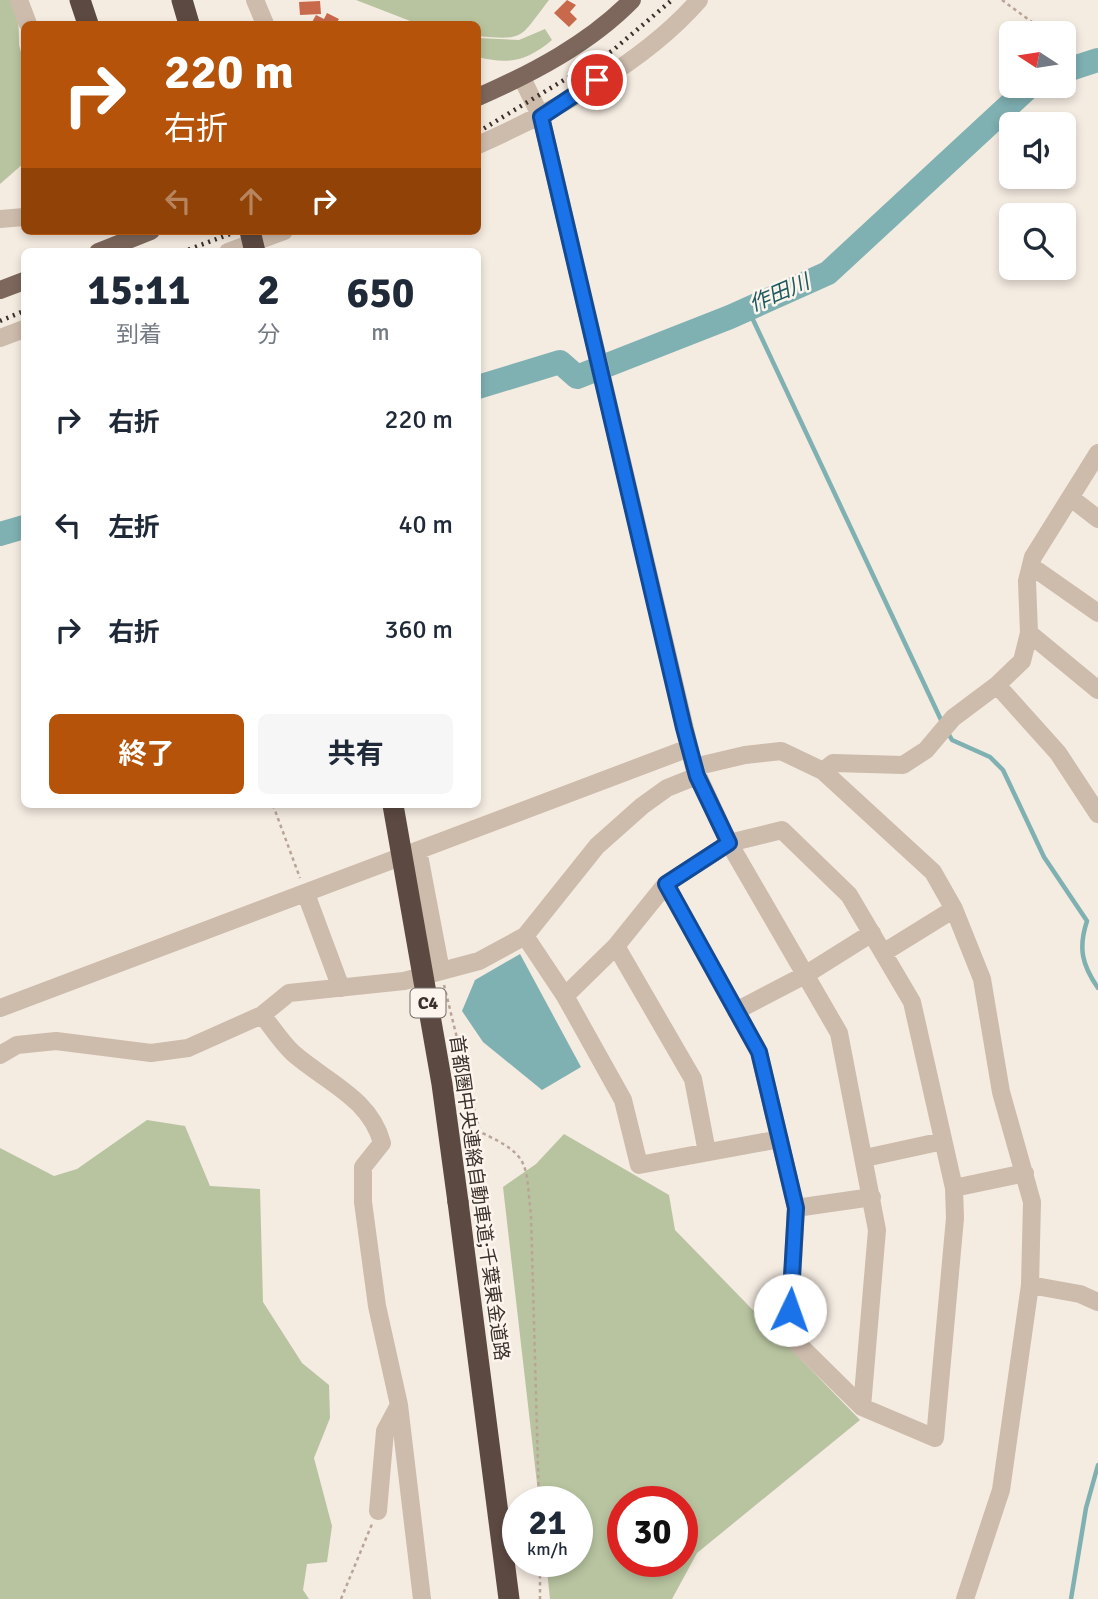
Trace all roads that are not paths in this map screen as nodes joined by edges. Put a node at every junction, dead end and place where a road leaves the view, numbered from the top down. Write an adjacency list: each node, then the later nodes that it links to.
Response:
1 (19, 0): 8 (street)
2 (67, 0): 9 (highway)
3 (80, 0): 10 (highway)
4 (182, 0): 11 (highway)
5 (255, 0): 12 (street)
6 (632, 0): 13 (main road)
7 (699, 0): 15 (street)
8 (26, 21)
9 (75, 21)
10 (87, 21)
11 (188, 21)
12 (264, 21)
13 (522, 78): 14 (main road); 15 (street)
14 (481, 96)
15 (541, 117): 16 (street); 35 (street)
16 (481, 144)
17 (21, 217): 18 (street)
18 (0, 219)
19 (141, 235): 21 (main road)
20 (273, 235): 22 (street)
21 (108, 248)
22 (239, 248)
23 (21, 282): 24 (main road)
24 (0, 290)
25 (21, 329): 26 (street)
26 (0, 338)
27 (1098, 453): 28 (street)
28 (1071, 498): 29 (street); 30 (street)
29 (1098, 519)
30 (1031, 566): 31 (street); 32 (street)
31 (1098, 613)
32 (1029, 633): 33 (street); 34 (street)
33 (997, 685): 36 (street); 39 (street)
34 (1098, 690)
35 (689, 748): 37 (street); 41 (street)
36 (823, 771): 37 (street); 44 (street)
37 (696, 772): 40 (street); 46 (street)
38 (394, 808): 71 (highway, 首都圏中央連絡自動車道;千葉東金道路 / C4, bridge)
39 (1098, 814)
40 (729, 843): 42 (street); 45 (street); 50 (street)
41 (418, 850): 43 (street); 49 (street)
42 (666, 884): 47 (street); 54 (street)
43 (306, 894): 51 (street); 53 (street)
44 (954, 909): 48 (street); 61 (street)
45 (872, 933): 48 (street); 50 (street)
46 (525, 936): 49 (street); 52 (street)
47 (616, 946): 52 (street); 59 (street)
48 (883, 953): 58 (street)
49 (440, 971): 51 (street)
50 (805, 975): 54 (street); 60 (street)
51 (341, 988): 55 (street)
52 (565, 996): 59 (street)
53 (0, 1008)
54 (736, 1011): 57 (street)
55 (261, 1015): 56 (street); 67 (street)
56 (0, 1055)
57 (780, 1139): 59 (street); 64 (street)
58 (943, 1142): 60 (street); 62 (street)
59 (707, 1152)
60 (864, 1158): 63 (street)
61 (1025, 1173): 62 (street); 65 (street)
62 (954, 1188): 68 (street)
63 (872, 1197): 64 (street); 68 (street)
64 (796, 1208): 68 (street)
65 (1030, 1285): 66 (street); 72 (street)
66 (1098, 1302)
67 (399, 1405): 69 (street); 70 (street)
68 (862, 1407)
69 (378, 1511)
70 (422, 1599)
71 (509, 1599)
72 (965, 1599)

